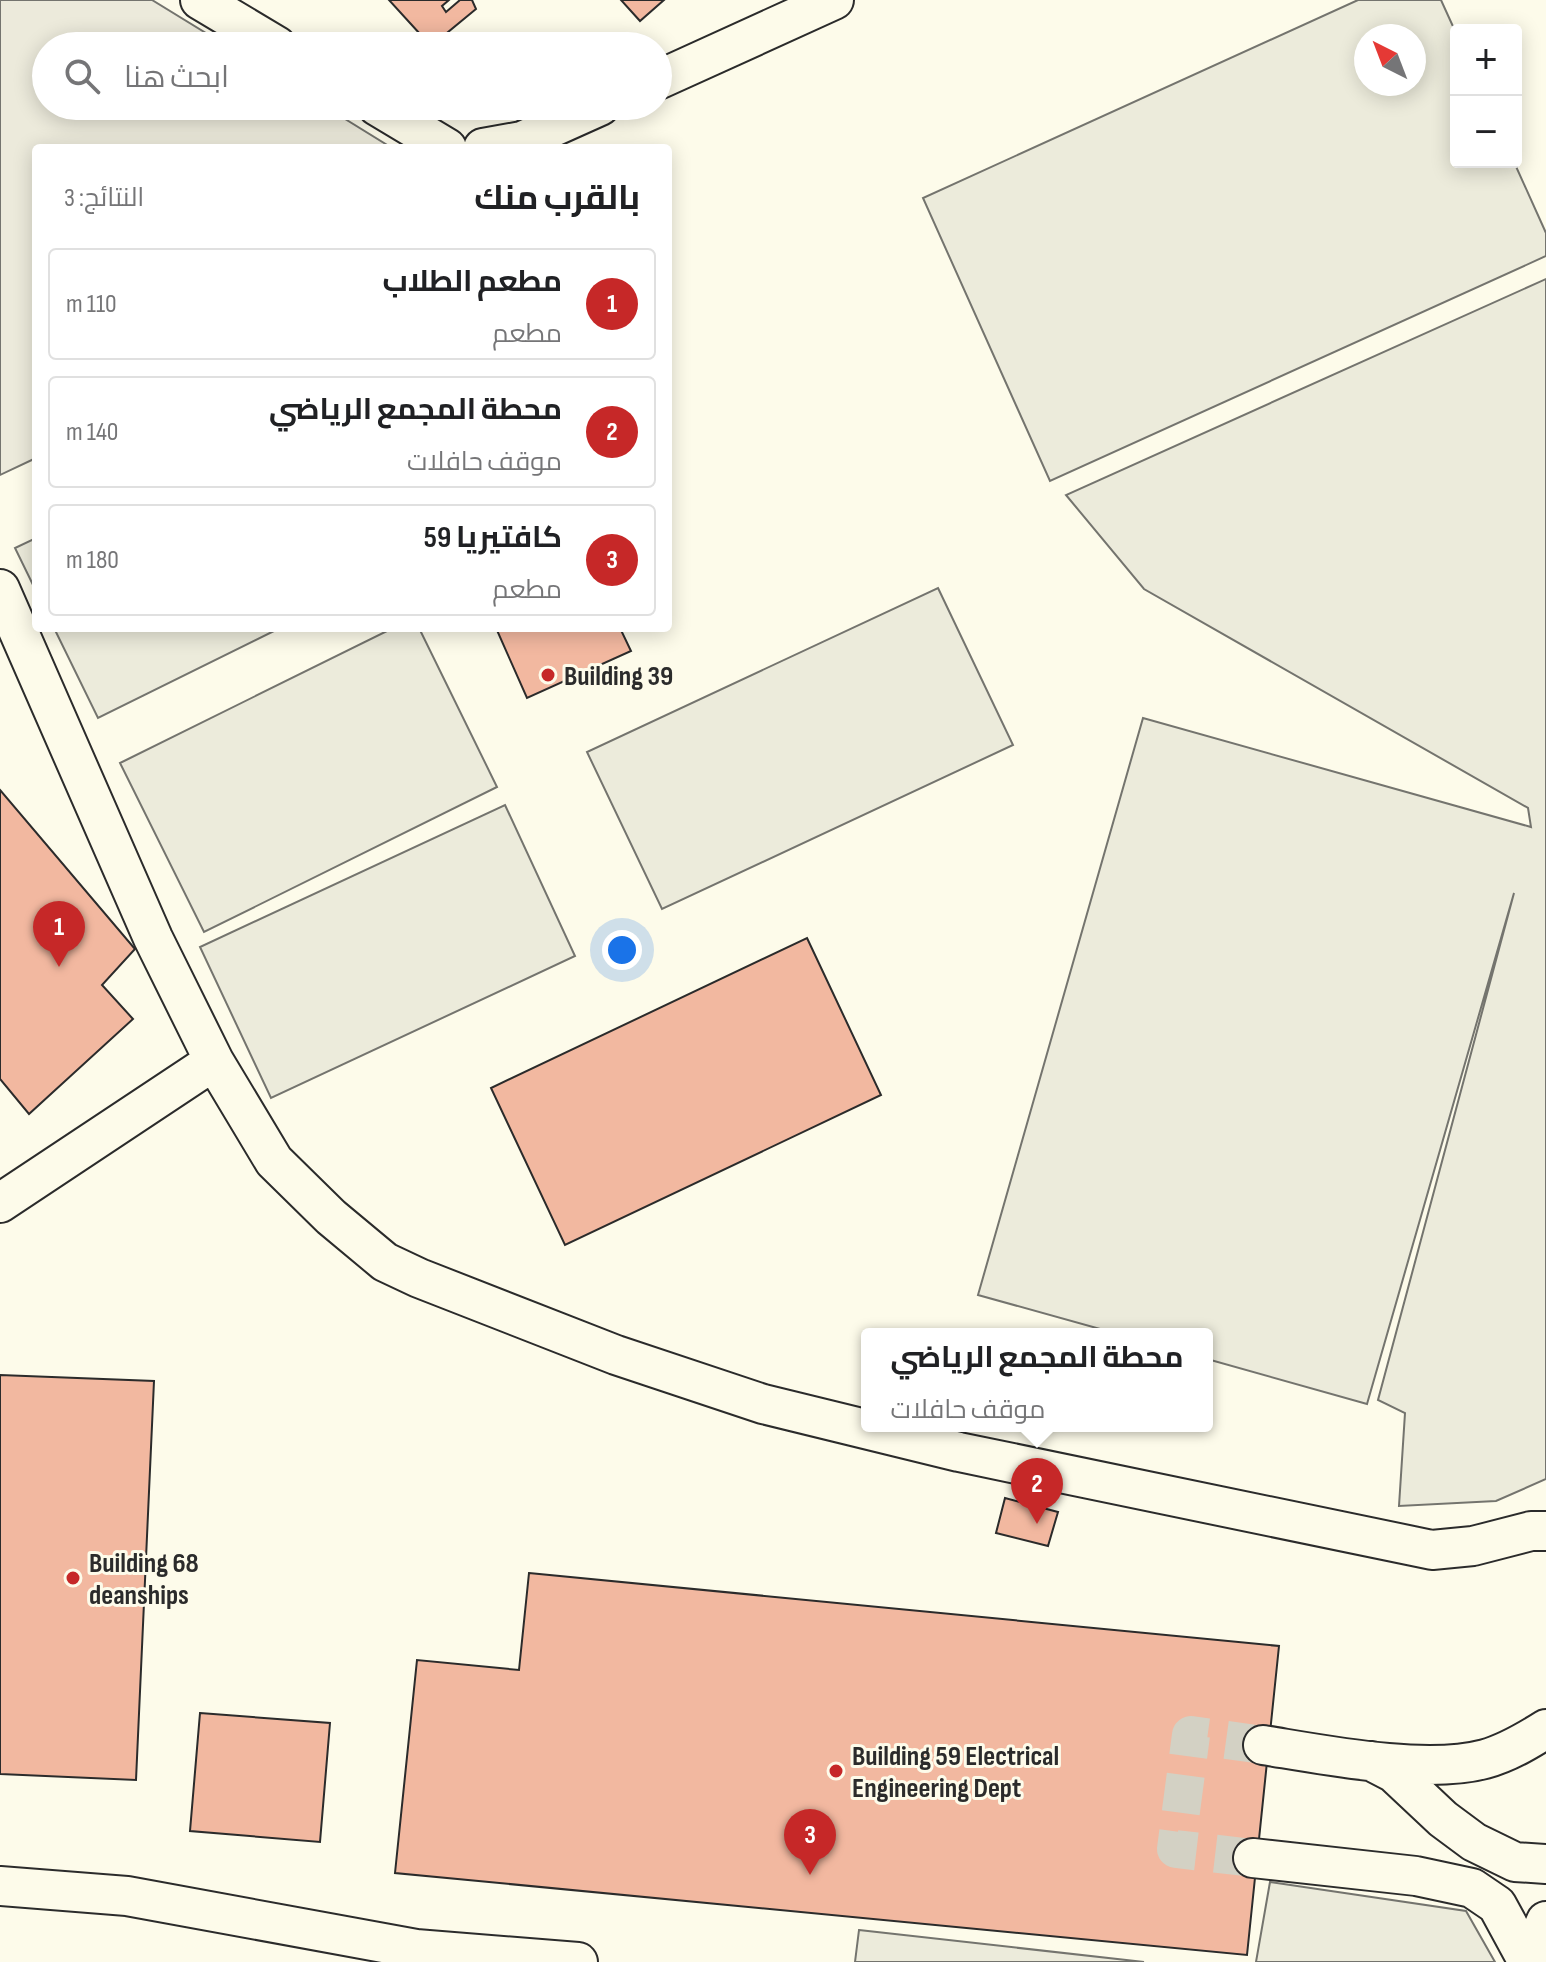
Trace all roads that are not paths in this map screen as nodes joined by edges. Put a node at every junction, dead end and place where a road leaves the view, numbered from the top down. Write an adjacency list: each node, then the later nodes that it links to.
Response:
1 (200, 0): 3 (street)
2 (834, 0): 4 (street)
3 (254, 32)
4 (672, 74)
5 (400, 120): 7 (street)
6 (569, 120): 8 (street)
7 (440, 144)
8 (505, 144)
9 (0, 589): 10 (street)
10 (214, 1061): 11 (street); 12 (street)
11 (0, 1203)
12 (861, 1428)
13 (877, 1432): 16 (street)
14 (1546, 1507): 16 (street)
15 (1546, 1531): 16 (street)
16 (1365, 1535)
17 (1546, 1729): 19 (street)
18 (1263, 1745): 19 (street)
19 (1371, 1761): 21 (street)
20 (1253, 1858): 25 (street)
21 (1546, 1864)
22 (0, 1886): 24 (street)
23 (1546, 1921): 25 (street)
24 (578, 1962)
25 (1528, 1962)

